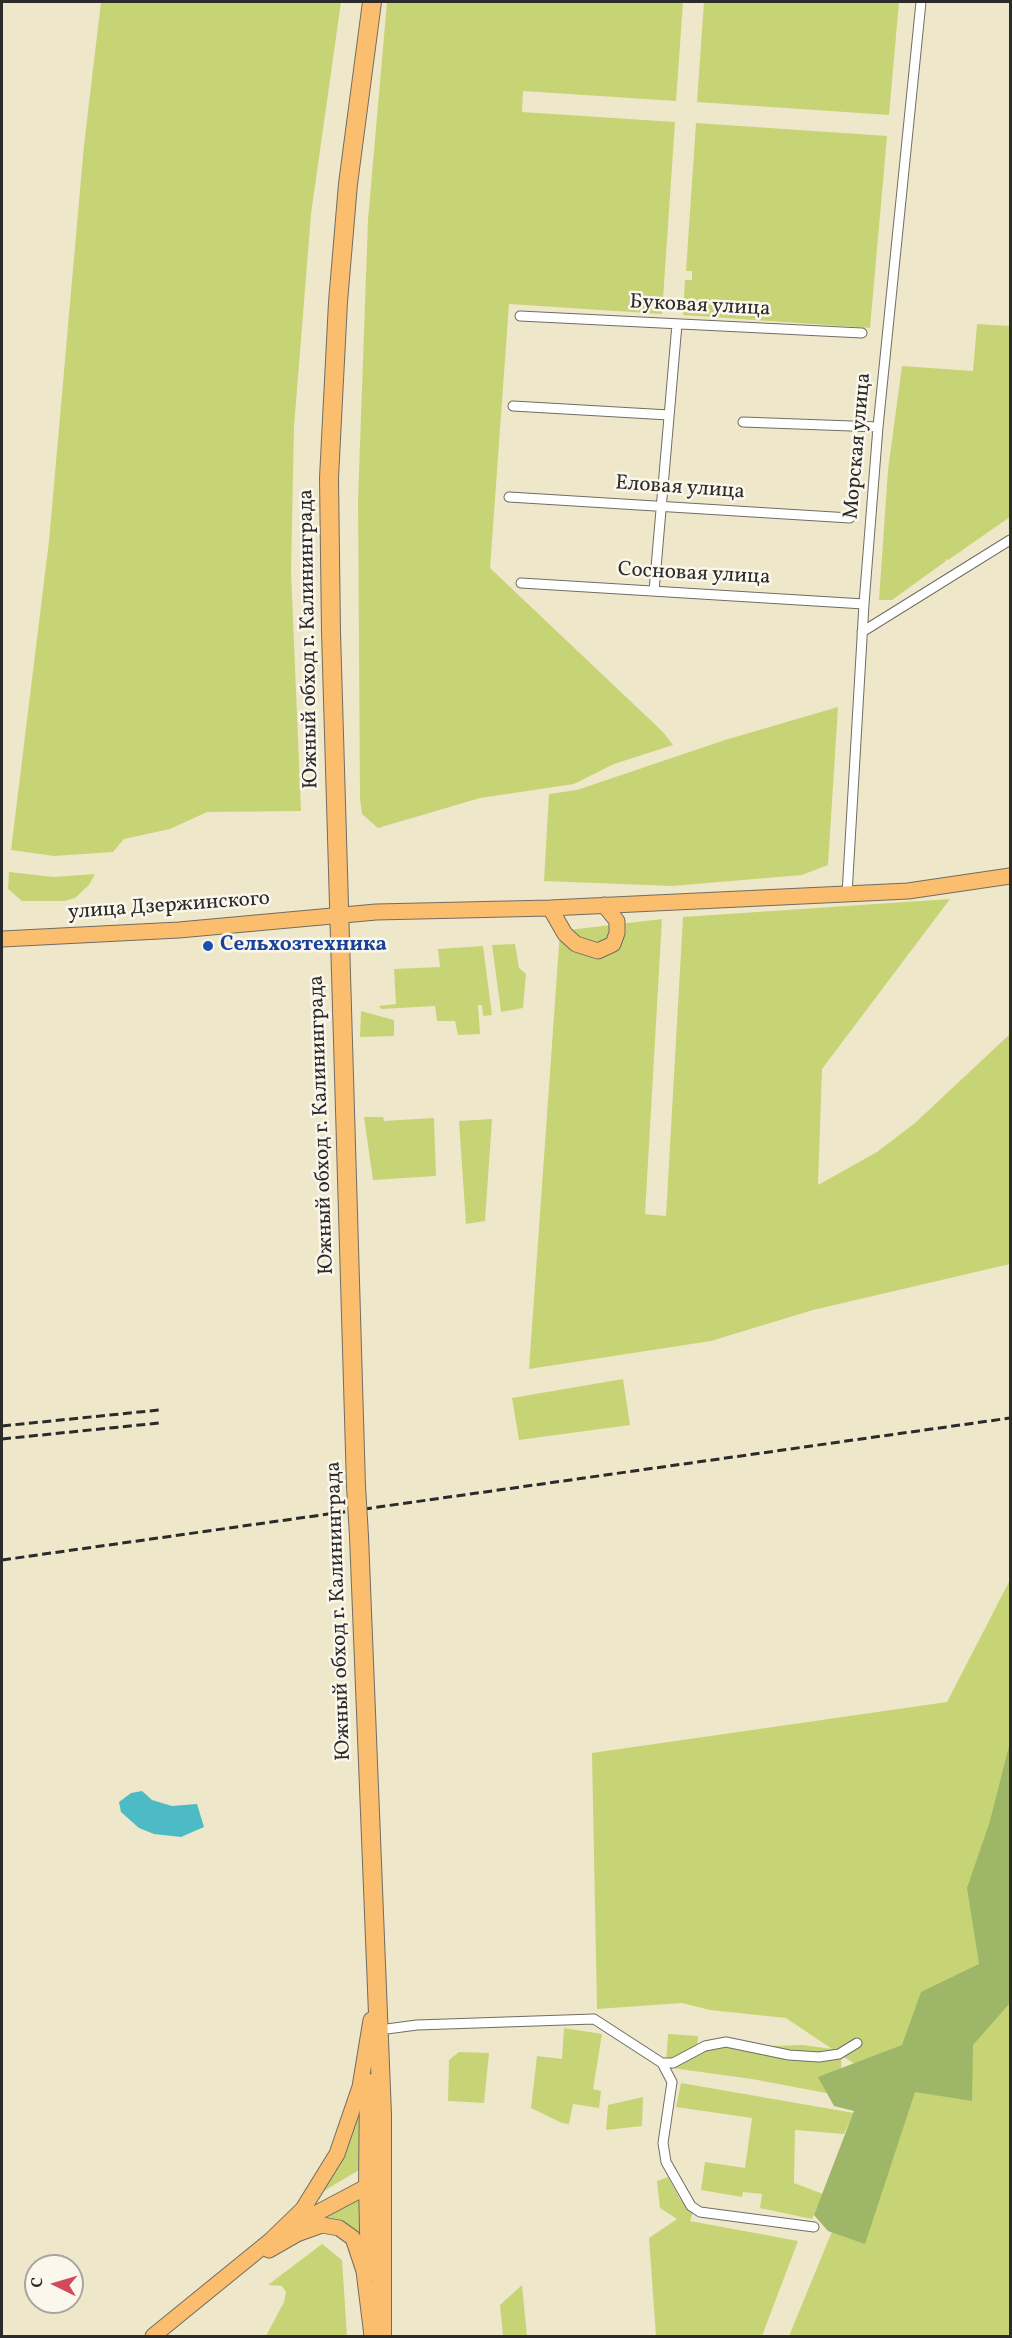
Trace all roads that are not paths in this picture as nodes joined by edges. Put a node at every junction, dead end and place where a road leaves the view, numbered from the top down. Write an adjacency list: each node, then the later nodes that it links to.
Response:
1 (372, 2): 22 (highway, Южный обход г. Калининграда)
2 (921, 2): 9 (street, Морская улица)
3 (520, 316): 4 (street, Буковая улица)
4 (677, 324): 5 (street, Буковая улица); 7 (street)
5 (862, 333)
6 (513, 406): 7 (street)
7 (669, 415): 11 (street)
8 (743, 422): 9 (street)
9 (878, 427): 16 (street, Морская улица)
10 (508, 497): 11 (street, Еловая улица)
11 (661, 506): 12 (street, Еловая улица); 15 (street)
12 (850, 518)
13 (1011, 540): 17 (street)
14 (521, 583): 15 (street, Сосновая улица)
15 (654, 591): 16 (street, Сосновая улица)
16 (864, 604): 17 (street, Морская улица)
17 (862, 633): 19 (street, Морская улица)
18 (1011, 876): 19 (main road, улица Дзержинского)
19 (847, 894): 20 (main road, улица Дзержинского)
20 (604, 905): 21 (main road, улица Дзержинского); 21 (main road)
21 (550, 908): 22 (main road, улица Дзержинского)
22 (340, 915): 23 (main road, улица Дзержинского); 24 (highway, Южный обход г. Калининграда, bridge)
23 (2, 939)
24 (375, 2025): 26 (street); 27 (highway, Южный обход г. Калининграда); 28 (highway); 29 (main road)
25 (857, 2043): 26 (street)
26 (662, 2064): 31 (street)
27 (382, 2171): 28 (main road); 30 (highway, Южный обход г. Калининграда)
28 (368, 2186): 29 (main road); 30 (main road); 32 (main road); 35 (highway)
29 (303, 2209): 32 (main road)
30 (382, 2214): 36 (highway, Южный обход г. Калининграда)
31 (813, 2227)
32 (271, 2240): 33 (main road)
33 (236, 2269): 34 (main road); 35 (main road)
34 (153, 2337)
35 (372, 2337)
36 (382, 2337)

